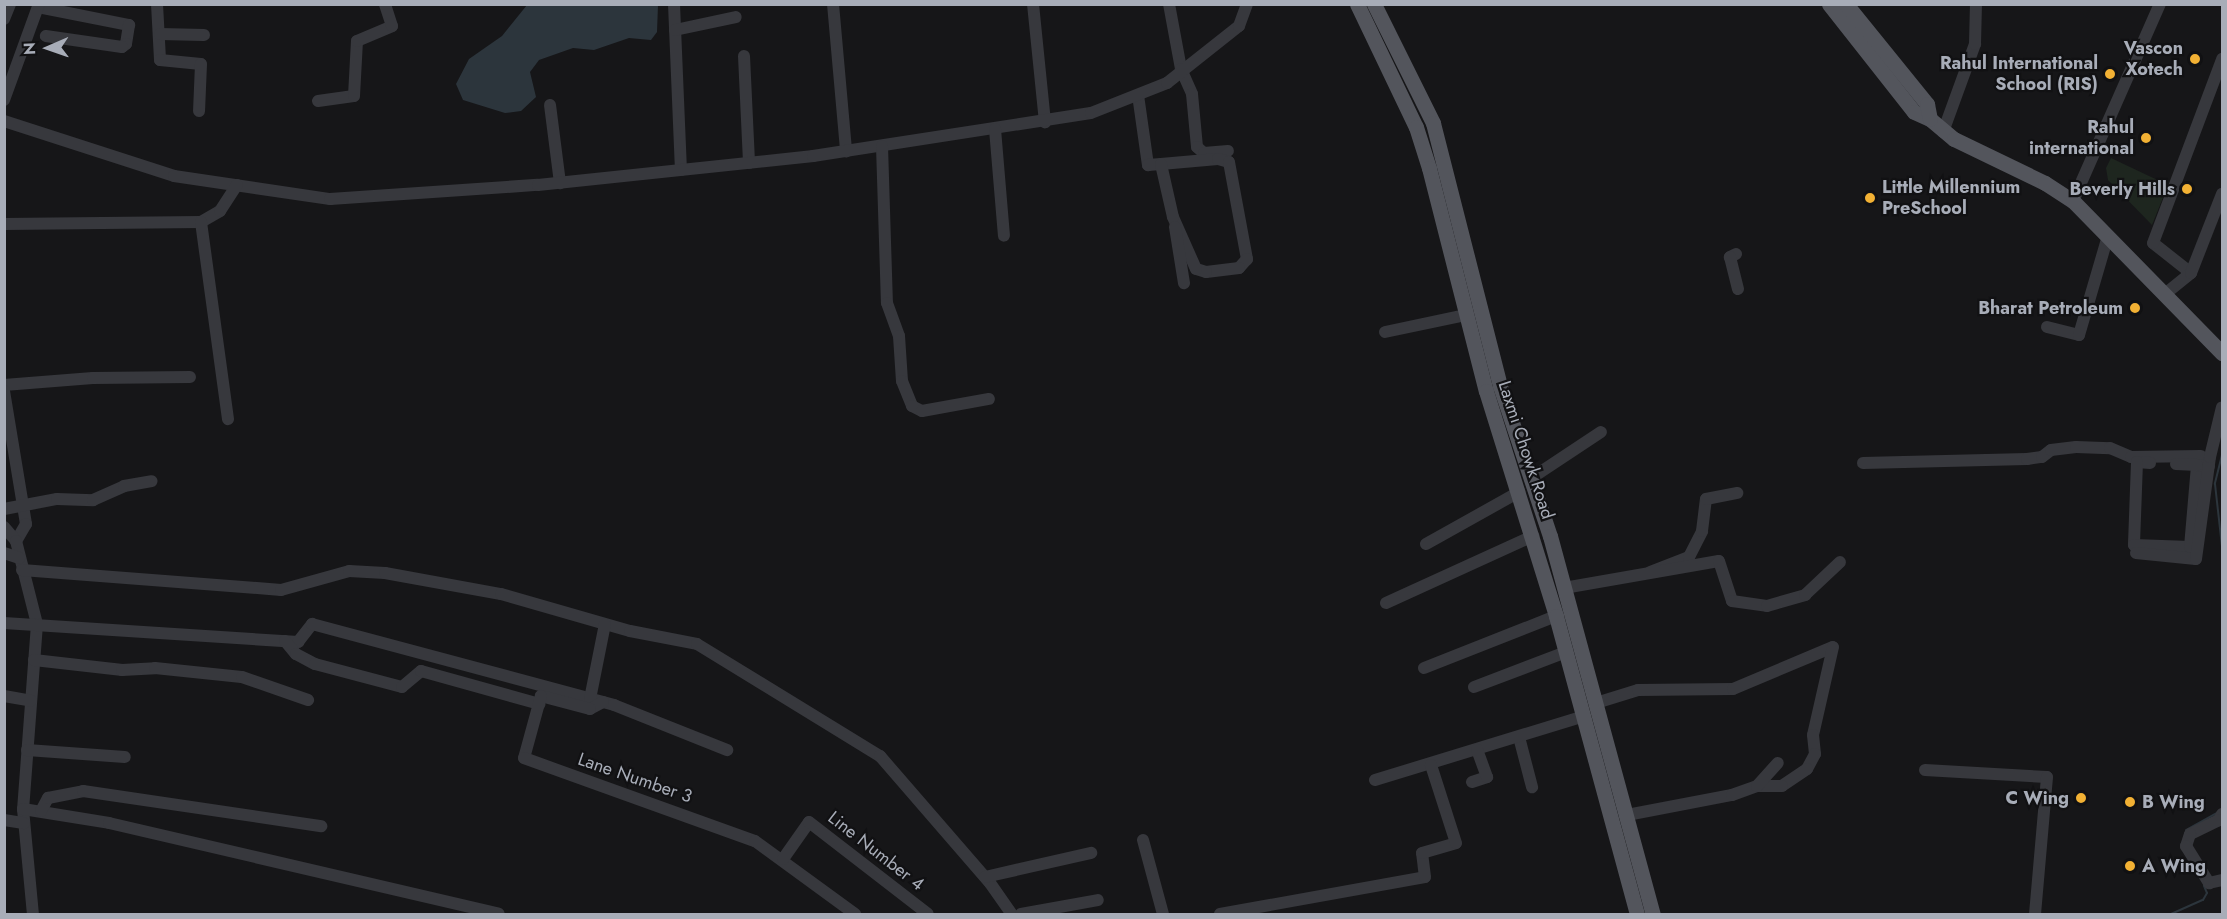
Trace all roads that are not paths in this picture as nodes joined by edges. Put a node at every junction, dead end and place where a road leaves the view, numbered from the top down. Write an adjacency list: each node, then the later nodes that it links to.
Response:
1 (10, 4): 17 (street)
2 (157, 4): 19 (street)
3 (385, 4): 27 (street)
4 (674, 4): 18 (street)
5 (833, 4): 36 (street)
6 (1033, 4): 32 (street)
7 (1169, 4): 24 (street)
8 (1247, 4): 24 (street)
9 (1357, 4): 55 (main road, Laxmi Chowk Road)
10 (1374, 4): 68 (main road, Laxmi Chowk Road)
11 (1828, 4): 30 (main road)
12 (1846, 4): 30 (main road)
13 (1976, 4): 34 (street)
14 (2160, 4): 44 (street)
15 (39, 6): 21 (street); 26 (street)
16 (736, 17): 18 (street)
17 (4, 19)
18 (675, 30): 40 (street)
19 (160, 34): 20 (street); 29 (street)
20 (204, 35)
21 (46, 36)
22 (744, 56): 38 (street)
23 (2223, 59): 51 (street)
24 (1181, 69): 25 (street); 37 (street)
25 (1138, 95): 32 (street); 39 (street)
26 (4, 100)
27 (318, 101)
28 (550, 105): 41 (street)
29 (199, 111)
30 (1930, 119): 34 (main road)
31 (4, 121): 42 (street)
32 (1045, 122): 33 (street)
33 (995, 129): 35 (street); 48 (street)
34 (1943, 132): 44 (main road)
35 (882, 146): 36 (street); 62 (street)
36 (846, 151): 38 (street)
37 (1228, 152)
38 (749, 163): 40 (street)
39 (1161, 164): 45 (street); 45 (street)
40 (681, 170): 41 (street)
41 (560, 183): 42 (street)
42 (237, 185): 46 (street)
43 (2223, 194): 51 (street)
44 (2073, 201): 49 (main road)
45 (1173, 217): 52 (street)
46 (201, 222): 47 (street); 64 (street)
47 (4, 224)
48 (1004, 236)
49 (2108, 236): 54 (main road); 56 (street)
50 (1736, 254): 53 (street)
51 (2192, 273): 54 (street)
52 (1184, 283)
53 (1738, 289)
54 (2165, 294): 58 (main road)
55 (1466, 315): 57 (street); 71 (main road, Laxmi Chowk Road)
56 (2047, 327)
57 (1385, 332)
58 (2223, 353)
59 (190, 377): 60 (street)
60 (4, 385)
61 (4, 391): 73 (street)
62 (990, 399)
63 (2223, 407): 67 (street)
64 (228, 419)
65 (1601, 432): 68 (street)
66 (1863, 463): 67 (street)
67 (2202, 463): 67 (street); 80 (street)
68 (1530, 479): 72 (main road, Laxmi Chowk Road)
69 (152, 481): 73 (street)
70 (1737, 493): 83 (street)
71 (1521, 498): 72 (main road); 76 (main road, Laxmi Chowk Road); 78 (street)
72 (1538, 499): 84 (main road, Laxmi Chowk Road)
73 (23, 506): 74 (street); 77 (street)
74 (4, 509)
75 (4, 527): 77 (street)
76 (1533, 536): 85 (street); 86 (main road, Laxmi Chowk Road)
77 (16, 541): 82 (street)
78 (1426, 544)
79 (4, 553): 82 (street)
80 (2136, 553)
81 (1840, 562): 83 (street)
82 (21, 564): 88 (street); 89 (street)
83 (1650, 572): 84 (street)
84 (1564, 588): 101 (main road, Laxmi Chowk Road)
85 (1386, 603)
86 (1556, 616): 91 (main road, Laxmi Chowk Road); 93 (street)
87 (4, 623): 88 (street)
88 (37, 624): 90 (street); 92 (street)
89 (605, 624): 96 (street); 125 (street)
90 (285, 641): 96 (street); 100 (street)
91 (1566, 652): 94 (street); 102 (main road, Laxmi Chowk Road)
92 (34, 660): 97 (street); 98 (street)
93 (1424, 668)
94 (1474, 687)
95 (4, 696): 98 (street)
96 (590, 699): 99 (street)
97 (308, 700)
98 (31, 701): 104 (street)
99 (603, 702): 100 (street); 105 (street)
100 (539, 704): 124 (street, Lane Number 3)
101 (1598, 708): 102 (main road); 113 (street); 118 (main road, Laxmi Chowk Road)
102 (1584, 716): 103 (street); 128 (main road, Laxmi Chowk Road)
103 (1519, 737): 106 (street); 114 (street)
104 (27, 750): 107 (street); 115 (street)
105 (727, 750)
106 (1477, 750): 109 (street); 112 (street)
107 (124, 757)
108 (1779, 763): 113 (street)
109 (1431, 765): 111 (street); 136 (street)
110 (1925, 770): 137 (street)
111 (1376, 780)
112 (1472, 782)
113 (1757, 786): 118 (street)
114 (1532, 787)
115 (23, 809): 116 (street); 120 (street)
116 (41, 811): 121 (street); 130 (street)
117 (2223, 814): 126 (street)
118 (1628, 815): 128 (main road, Laxmi Chowk Road)
119 (4, 820): 120 (street)
120 (24, 823): 129 (street)
121 (321, 826)
122 (1143, 840): 135 (street)
123 (1091, 853): 125 (street)
124 (783, 859): 131 (street); 132 (street, Line Number 4)
125 (986, 877): 133 (street)
126 (2223, 880)
127 (1098, 900): 134 (street)
128 (1646, 914)
129 (33, 915)
130 (500, 915)
131 (855, 915)
132 (928, 915)
133 (1012, 915)
134 (1021, 915)
135 (1163, 915)
136 (1220, 915)
137 (2035, 915)

